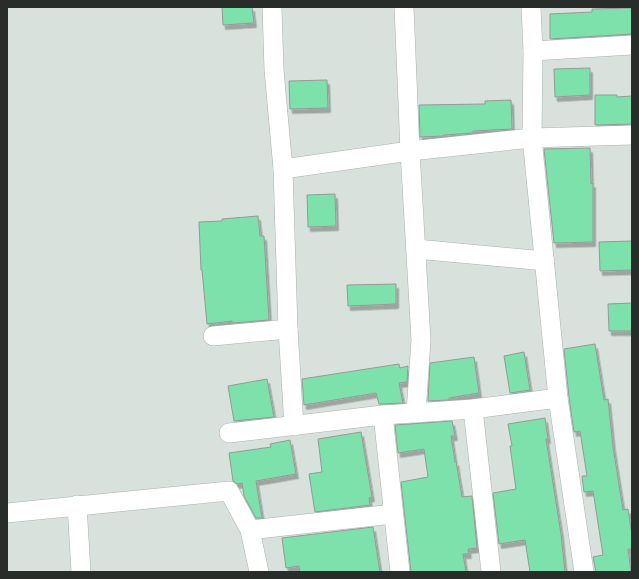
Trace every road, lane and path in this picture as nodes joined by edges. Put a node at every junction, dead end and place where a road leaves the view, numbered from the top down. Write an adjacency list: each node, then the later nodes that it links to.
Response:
1 (272, 7): 9 (street)
2 (404, 7): 8 (street)
3 (531, 7): 5 (street)
4 (632, 45): 5 (street)
5 (533, 51): 7 (street)
6 (632, 135): 7 (street)
7 (532, 138): 8 (street); 11 (street)
8 (410, 151): 9 (street); 10 (street)
9 (283, 169): 12 (street)
10 (416, 249): 11 (street); 16 (street)
11 (545, 261): 14 (street)
12 (288, 329): 13 (street); 18 (street)
13 (213, 336)
14 (558, 398): 15 (street); 28 (street)
15 (473, 409): 16 (street); 27 (street)
16 (416, 413): 17 (street)
17 (383, 415): 18 (street); 22 (street)
18 (294, 426): 19 (street)
19 (229, 433)
20 (77, 505): 21 (street); 23 (street); 24 (street)
21 (7, 513)
22 (393, 514): 23 (street); 26 (street)
23 (258, 529): 25 (street)
24 (81, 572)
25 (259, 572)
26 (400, 572)
27 (491, 572)
28 (584, 572)

